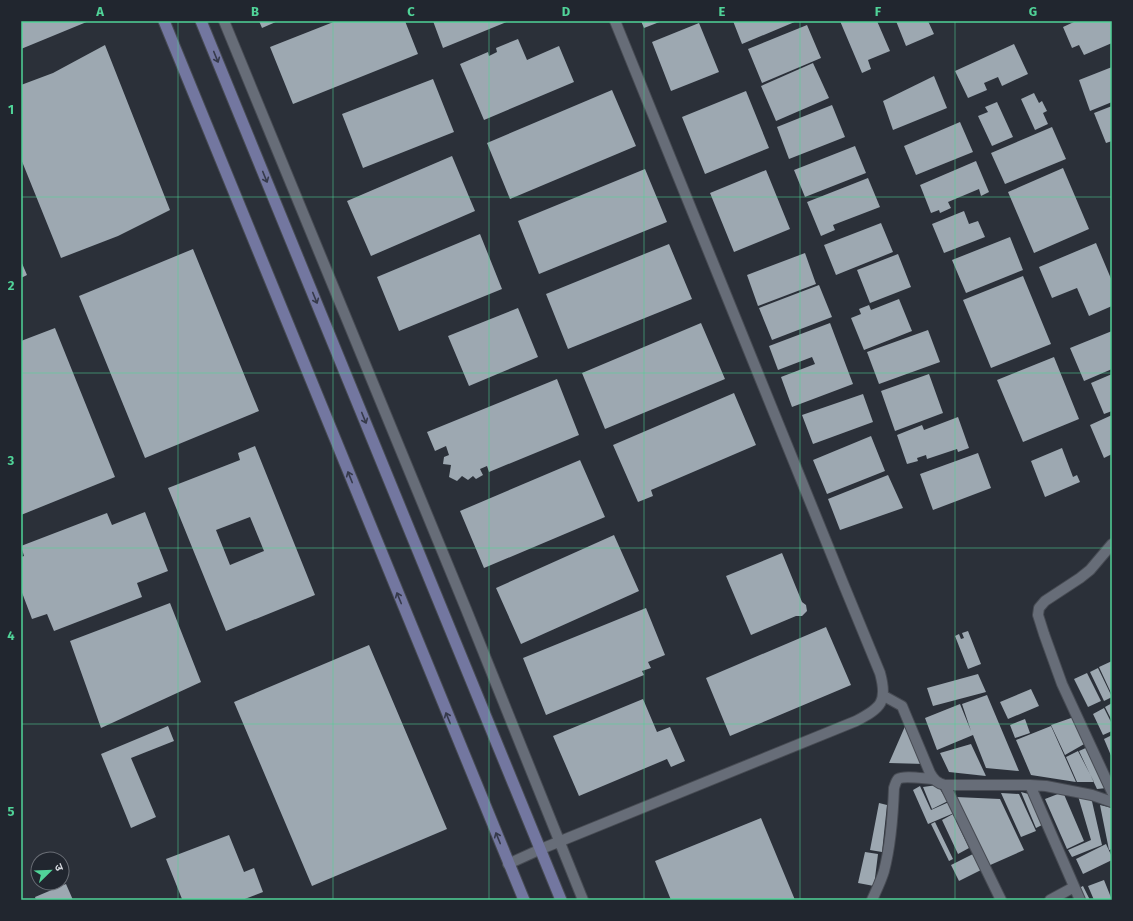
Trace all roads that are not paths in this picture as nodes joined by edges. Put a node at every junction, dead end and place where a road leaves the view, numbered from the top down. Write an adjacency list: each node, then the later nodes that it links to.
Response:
1 (164, 21): 14 (main road, one-way to 1)
2 (201, 21): 13 (main road, one-way to 13)
3 (224, 21): 12 (street)
4 (614, 21): 6 (street)
5 (1112, 544): 10 (street)
6 (884, 696): 7 (street); 12 (street)
7 (933, 779): 8 (street); 19 (street)
8 (945, 785): 9 (street); 20 (street)
9 (1030, 785): 11 (street); 15 (street)
10 (1112, 792)
11 (1112, 802)
12 (559, 841): 13 (street); 18 (street)
13 (541, 849): 14 (street); 17 (main road)
14 (508, 864): 16 (main road)
15 (1074, 887): 21 (street); 22 (street)
16 (524, 900)
17 (561, 900)
18 (583, 900)
19 (872, 900)
20 (1002, 900)
21 (1050, 900)
22 (1080, 900)

